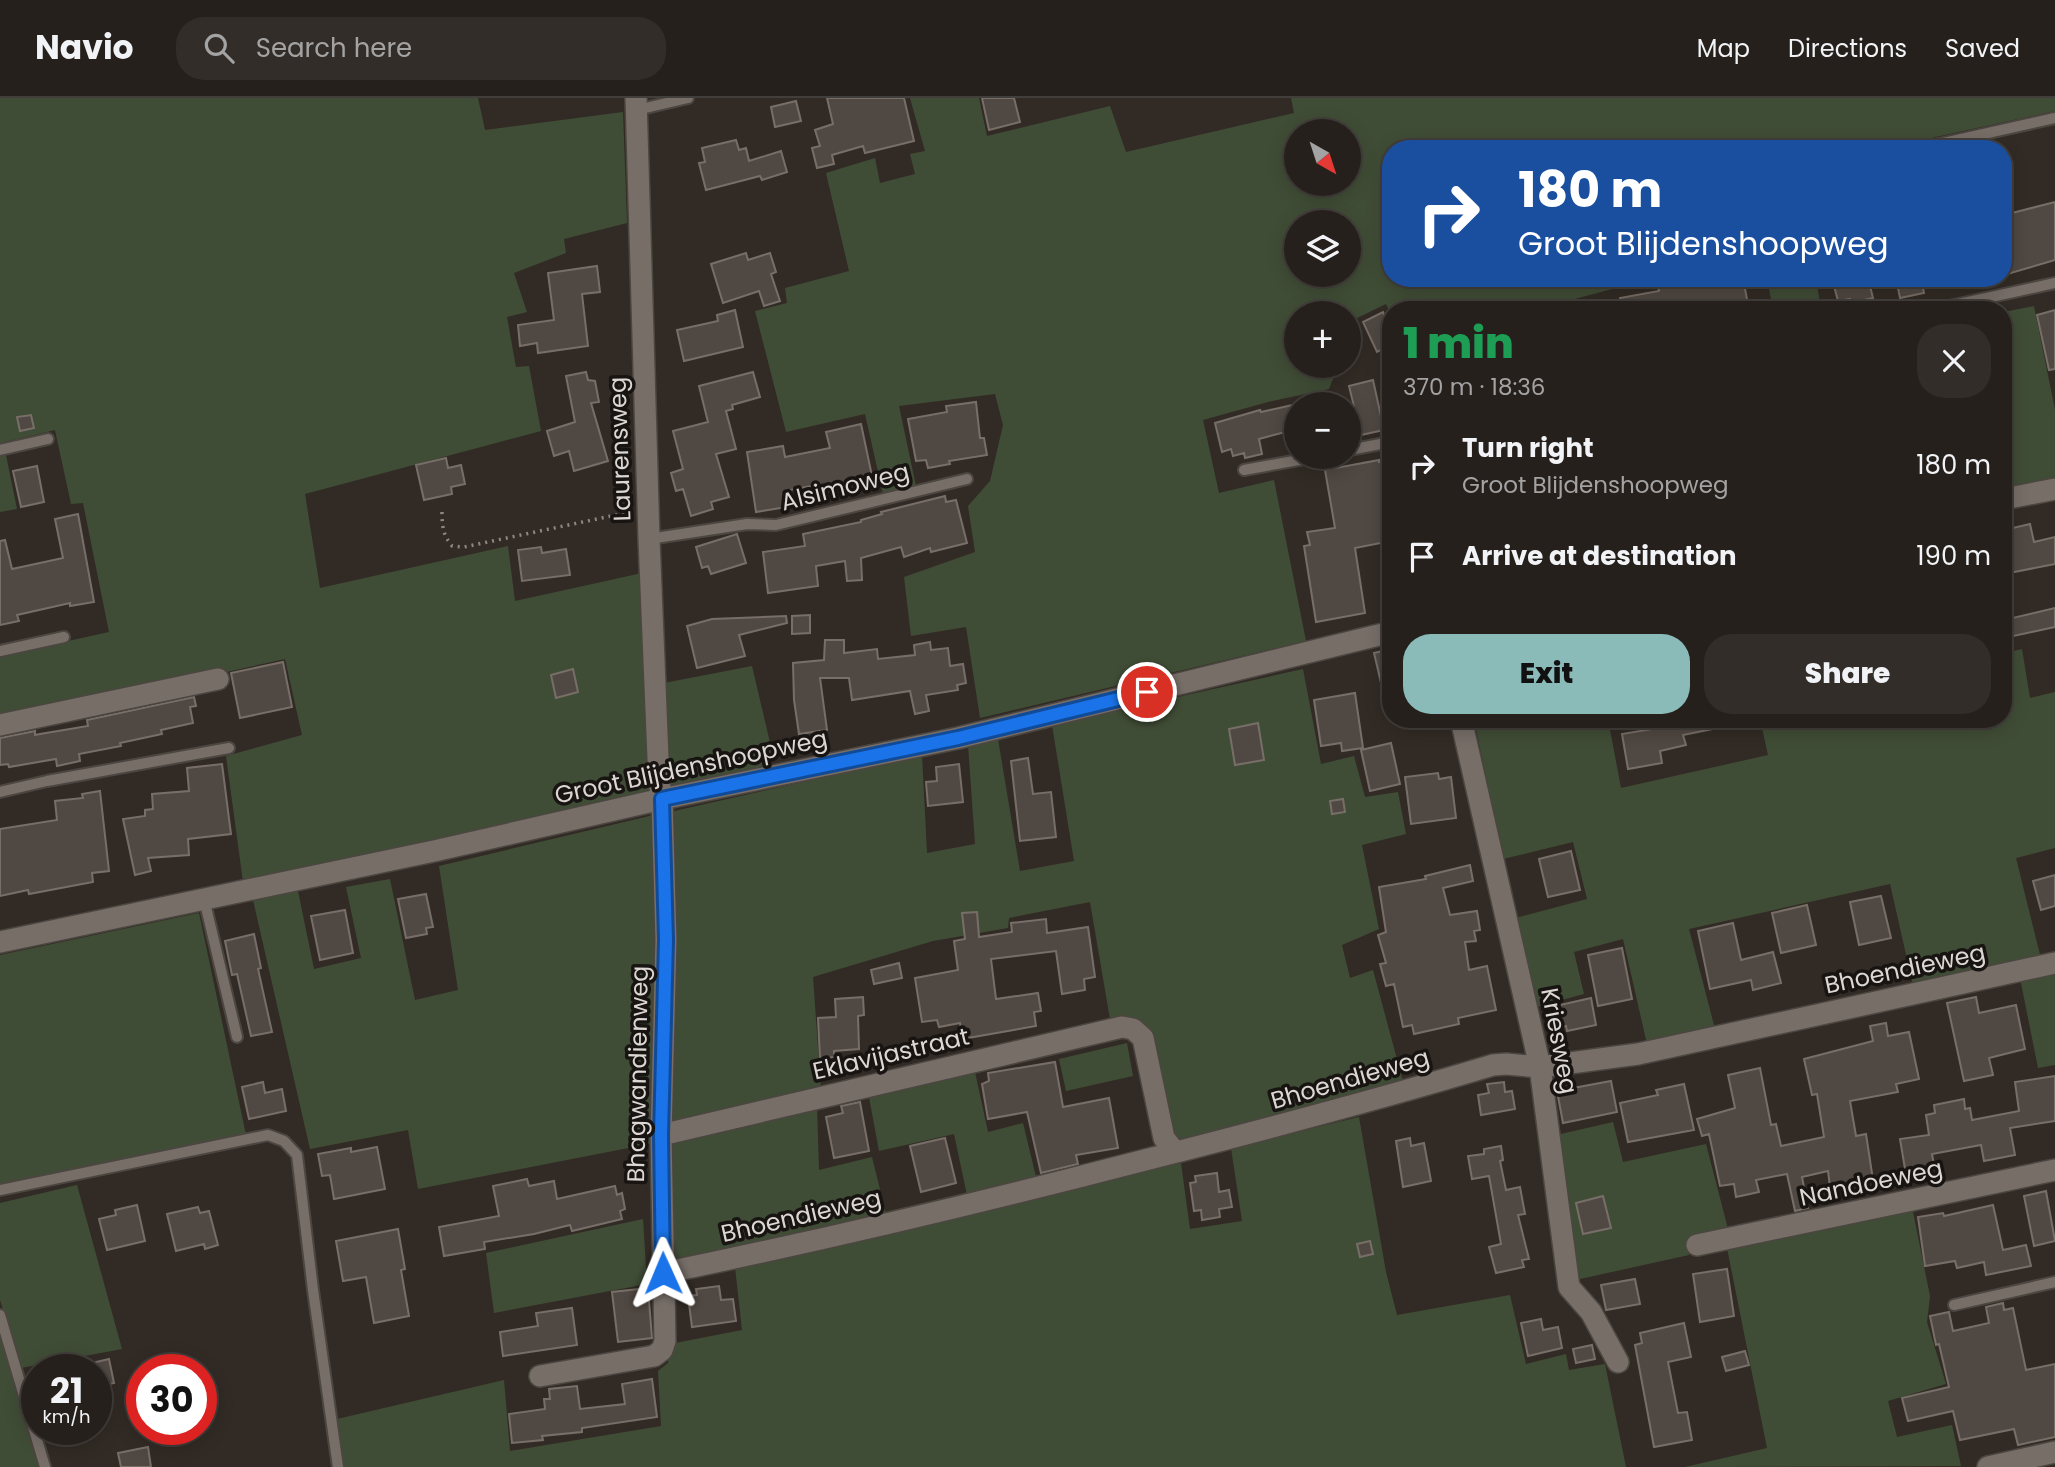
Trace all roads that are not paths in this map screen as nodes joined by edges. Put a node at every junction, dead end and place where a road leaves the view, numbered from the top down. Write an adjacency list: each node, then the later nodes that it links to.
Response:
1 (688, 98): 2 (lane)
2 (637, 104): 16 (street, Laurensweg)
3 (2055, 118): 4 (lane)
4 (1957, 140)
5 (2055, 283): 6 (lane)
6 (1972, 301)
7 (48, 439): 10 (lane)
8 (1382, 444): 9 (lane)
9 (1361, 448)
10 (0, 450)
11 (1284, 463): 12 (lane)
12 (1244, 470)
13 (967, 479): 16 (lane, Alsimoweg)
14 (2055, 489): 15 (street)
15 (2012, 497)
16 (649, 539): 25 (street, Laurensweg)
17 (1382, 634): 25 (street, Groot Blijdenshoopweg)
18 (64, 637): 19 (lane)
19 (0, 651)
20 (218, 679): 21 (street)
21 (0, 725)
22 (1463, 728): 30 (street, Kriesweg)
23 (229, 748): 24 (lane)
24 (0, 792)
25 (662, 799): 26 (street, Groot Blijdenshoopweg); 31 (street, Bhagwandienweg)
26 (204, 899): 27 (street, Groot Blijdenshoopweg); 29 (lane)
27 (0, 942)
28 (2055, 963): 30 (street, Bhoendieweg)
29 (237, 1037)
30 (1540, 1067): 32 (street, Bhoendieweg); 40 (street, Kriesweg)
31 (661, 1135): 32 (street, Eklavijastraat); 36 (street, Bhagwandienweg)
32 (1175, 1152): 36 (street, Bhoendieweg)
33 (2055, 1170): 35 (street, Nandoeweg)
34 (0, 1190): 44 (lane)
35 (1697, 1245)
36 (663, 1273): 41 (street, Bhagwandienweg)
37 (2055, 1282): 38 (lane)
38 (1954, 1305)
39 (0, 1315): 43 (lane)
40 (1618, 1362)
41 (540, 1376)
42 (2055, 1452): 45 (street)
43 (45, 1467)
44 (338, 1467)
45 (1988, 1467)

